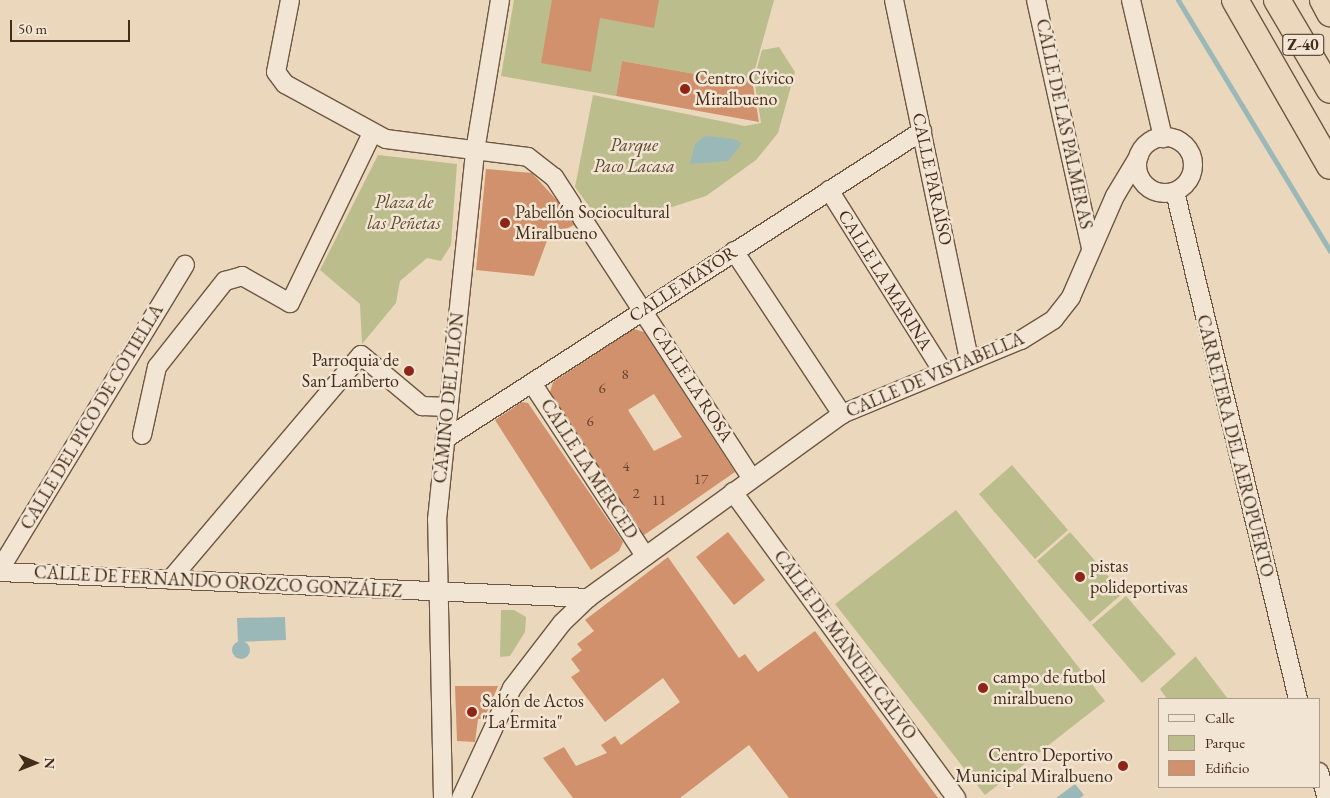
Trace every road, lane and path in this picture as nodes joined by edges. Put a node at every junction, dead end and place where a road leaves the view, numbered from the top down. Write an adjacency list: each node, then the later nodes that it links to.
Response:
1 (290, 0): 12 (street)
2 (500, 0): 14 (street, CAMINO DEL PILÓN)
3 (894, 0): 11 (street, CALLE PARAÍSO)
4 (1036, 0): 21 (street, CALLE DE LAS PALMERAS)
5 (1131, 0): 13 (street)
6 (1235, 0): 16 (highway)
7 (1278, 0): 10 (highway, Z-40)
8 (1323, 0): 9 (highway, Z-40)
9 (1330, 13)
10 (1330, 90)
11 (922, 131): 18 (street, CALLE MAYOR); 25 (street, CALLE PARAÍSO)
12 (372, 133): 14 (street); 30 (street)
13 (1163, 138): 15 (street); 19 (street)
14 (475, 152): 24 (street, CALLE LA ROSA); 28 (street, CAMINO DEL PILÓN)
15 (1139, 156): 17 (street); 20 (street, CALLE DE VISTABELLA)
16 (1330, 166)
17 (1147, 187): 19 (street); 20 (street)
18 (829, 190): 22 (street, CALLE MAYOR); 26 (street, CALLE LA MARINA)
19 (1175, 192): 41 (street, CARRETERA DEL AEROPUERTO)
20 (1115, 196): 21 (street, CALLE DE VISTABELLA)
21 (1091, 248): 25 (street, CALLE DE VISTABELLA)
22 (734, 251): 24 (street, CALLE MAYOR); 29 (street)
23 (185, 265): 35 (street, CALLE DEL PICO DE COTIELLA)
24 (643, 309): 27 (street, CALLE MAYOR); 32 (street, CALLE LA ROSA)
25 (969, 359): 26 (street, CALLE DE VISTABELLA)
26 (942, 370): 29 (street, CALLE DE VISTABELLA)
27 (532, 382): 31 (street, CALLE MAYOR); 34 (street, CALLE LA MERCED)
28 (449, 407): 31 (street, CAMINO DEL PILÓN); 36 (street)
29 (842, 414): 32 (street, CALLE DE VISTABELLA)
30 (142, 435)
31 (445, 439): 37 (street, CAMINO DEL PILÓN)
32 (751, 476): 33 (street, CALLE DE VISTABELLA)
33 (733, 492): 34 (street, CALLE DE VISTABELLA); 47 (street, CALLE DE MANUEL CALVO)
34 (645, 556): 39 (street, CALLE DE VISTABELLA)
35 (0, 571): 36 (street, CALLE DE FERNANDO OROZCO GONZÁLEZ)
36 (170, 580): 37 (street, CALLE DE FERNANDO OROZCO GONZÁLEZ)
37 (436, 592): 38 (street, CALLE DE FERNANDO OROZCO GONZÁLEZ); 42 (street, CAMINO DEL PILÓN)
38 (558, 598): 39 (street, CALLE DE FERNANDO OROZCO GONZÁLEZ); 40 (street)
39 (588, 598): 40 (street, CALLE DE VISTABELLA)
40 (562, 622): 43 (street, CALLE DE VISTABELLA)
41 (1298, 698)
42 (442, 752): 43 (street); 45 (street, CAMINO DEL PILÓN)
43 (477, 757): 46 (street, CALLE DE VISTABELLA)
44 (1320, 775): 48 (street)
45 (443, 798)
46 (461, 798)
47 (956, 798)
48 (1327, 798)

